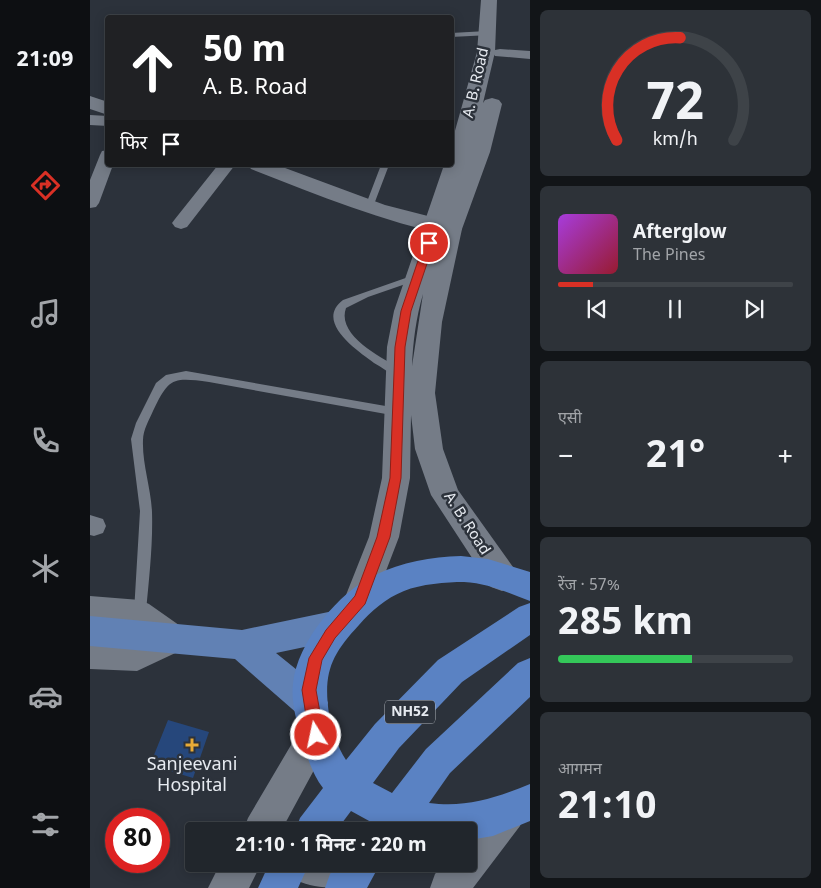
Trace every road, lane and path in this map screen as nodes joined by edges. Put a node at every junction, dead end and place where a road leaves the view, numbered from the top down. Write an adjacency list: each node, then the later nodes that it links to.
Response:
1 (489, 0): 3 (main road, A. B. Road)
2 (505, 0): 5 (main road, A. B. Road)
3 (487, 33): 4 (lane); 18 (main road, A. B. Road)
4 (454, 35)
5 (500, 53): 6 (street); 18 (main road, A. B. Road)
6 (530, 55)
7 (90, 102): 8 (main road)
8 (105, 108)
9 (90, 120): 10 (street)
10 (105, 121)
11 (105, 164): 15 (street)
12 (225, 167): 17 (street)
13 (263, 167): 16 (main road)
14 (384, 167): 16 (lane)
15 (90, 203)
16 (369, 207): 18 (main road)
17 (181, 223)
18 (443, 228): 19 (main road, A. B. Road); 22 (main road, A. B. Road)
19 (417, 277): 20 (main road, A. B. Road); 20 (lane)
20 (398, 373): 21 (main road, A. B. Road)
21 (398, 412): 23 (main road, A. B. Road); 25 (lane)
22 (520, 580): 23 (highway)
23 (360, 600): 27 (highway)
24 (90, 608): 25 (street)
25 (140, 612): 29 (street)
26 (530, 617): 36 (highway, NH52)
27 (338, 625): 30 (main road); 33 (highway)
28 (90, 631): 29 (main road)
29 (178, 640): 30 (main road); 31 (street)
30 (242, 645): 33 (main road)
31 (90, 656)
32 (530, 674): 37 (highway)
33 (314, 719): 34 (highway); 35 (main road)
34 (519, 808): 38 (main road)
35 (265, 822)
36 (320, 822)
37 (393, 822)
38 (477, 853)
39 (237, 872): 44 (main road)
40 (286, 872): 45 (highway)
41 (309, 872): 46 (street)
42 (356, 872): 47 (highway)
43 (461, 872): 48 (main road)
44 (228, 888)
45 (277, 888)
46 (334, 888)
47 (344, 888)
48 (449, 888)

